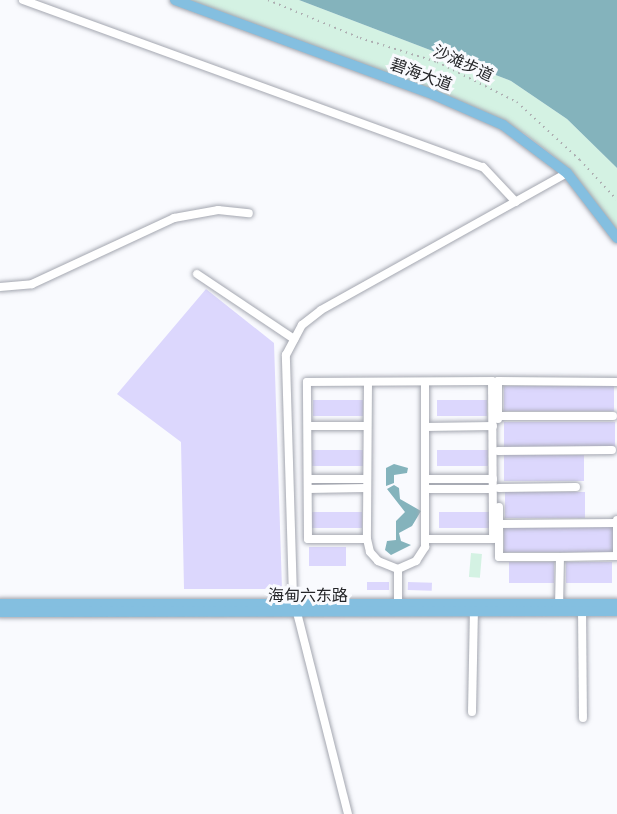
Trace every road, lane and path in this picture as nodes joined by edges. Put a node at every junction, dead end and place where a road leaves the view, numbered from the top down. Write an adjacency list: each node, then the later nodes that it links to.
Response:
1 (23, 0): 7 (street)
2 (175, 0): 5 (main road, 碧海大道)
3 (186, 0): 9 (main road, 碧海大道)
4 (268, 0): 6 (path, 沙滩步道)
5 (567, 173): 7 (street); 10 (main road, 碧海大道)
6 (617, 200)
7 (516, 202): 13 (street)
8 (249, 213): 12 (street)
9 (617, 231)
10 (617, 238)
11 (197, 274): 13 (street)
12 (0, 287)
13 (294, 339): 42 (street)
14 (495, 381): 16 (street); 17 (street); 18 (street); 22 (street)
15 (368, 382): 16 (street); 20 (street); 21 (street)
16 (425, 382): 23 (street)
17 (617, 382)
18 (498, 416): 19 (street); 25 (street)
19 (613, 416)
20 (308, 426): 21 (street); 26 (street)
21 (368, 426): 29 (street)
22 (493, 426): 23 (street); 28 (street)
23 (425, 427): 27 (street)
24 (612, 450): 25 (street)
25 (498, 451): 31 (street)
26 (308, 479): 29 (street); 32 (street)
27 (426, 479): 28 (street); 33 (street)
28 (493, 479): 31 (street)
29 (367, 484): 32 (street); 36 (street)
30 (576, 487): 31 (street)
31 (496, 488): 33 (street); 35 (street); 37 (street)
32 (308, 489): 36 (street)
33 (426, 489): 37 (street)
34 (617, 522): 35 (street); 38 (street)
35 (499, 524): 38 (street)
36 (367, 539): 39 (street)
37 (426, 539): 39 (street)
38 (560, 558): 45 (street)
39 (398, 568): 43 (street)
40 (0, 604): 42 (main road, 海甸六东路)
41 (617, 604): 46 (main road, 海甸六东路)
42 (294, 607): 43 (main road, 海甸六东路); 48 (main road, 海甸六东路); 51 (street)
43 (398, 607): 44 (main road, 海甸六东路)
44 (473, 607): 45 (main road, 海甸六东路); 49 (street)
45 (559, 608): 46 (main road, 海甸六东路)
46 (583, 608): 47 (main road, 海甸六东路); 50 (street)
47 (617, 611)
48 (0, 612)
49 (472, 712)
50 (583, 718)
51 (348, 814)

